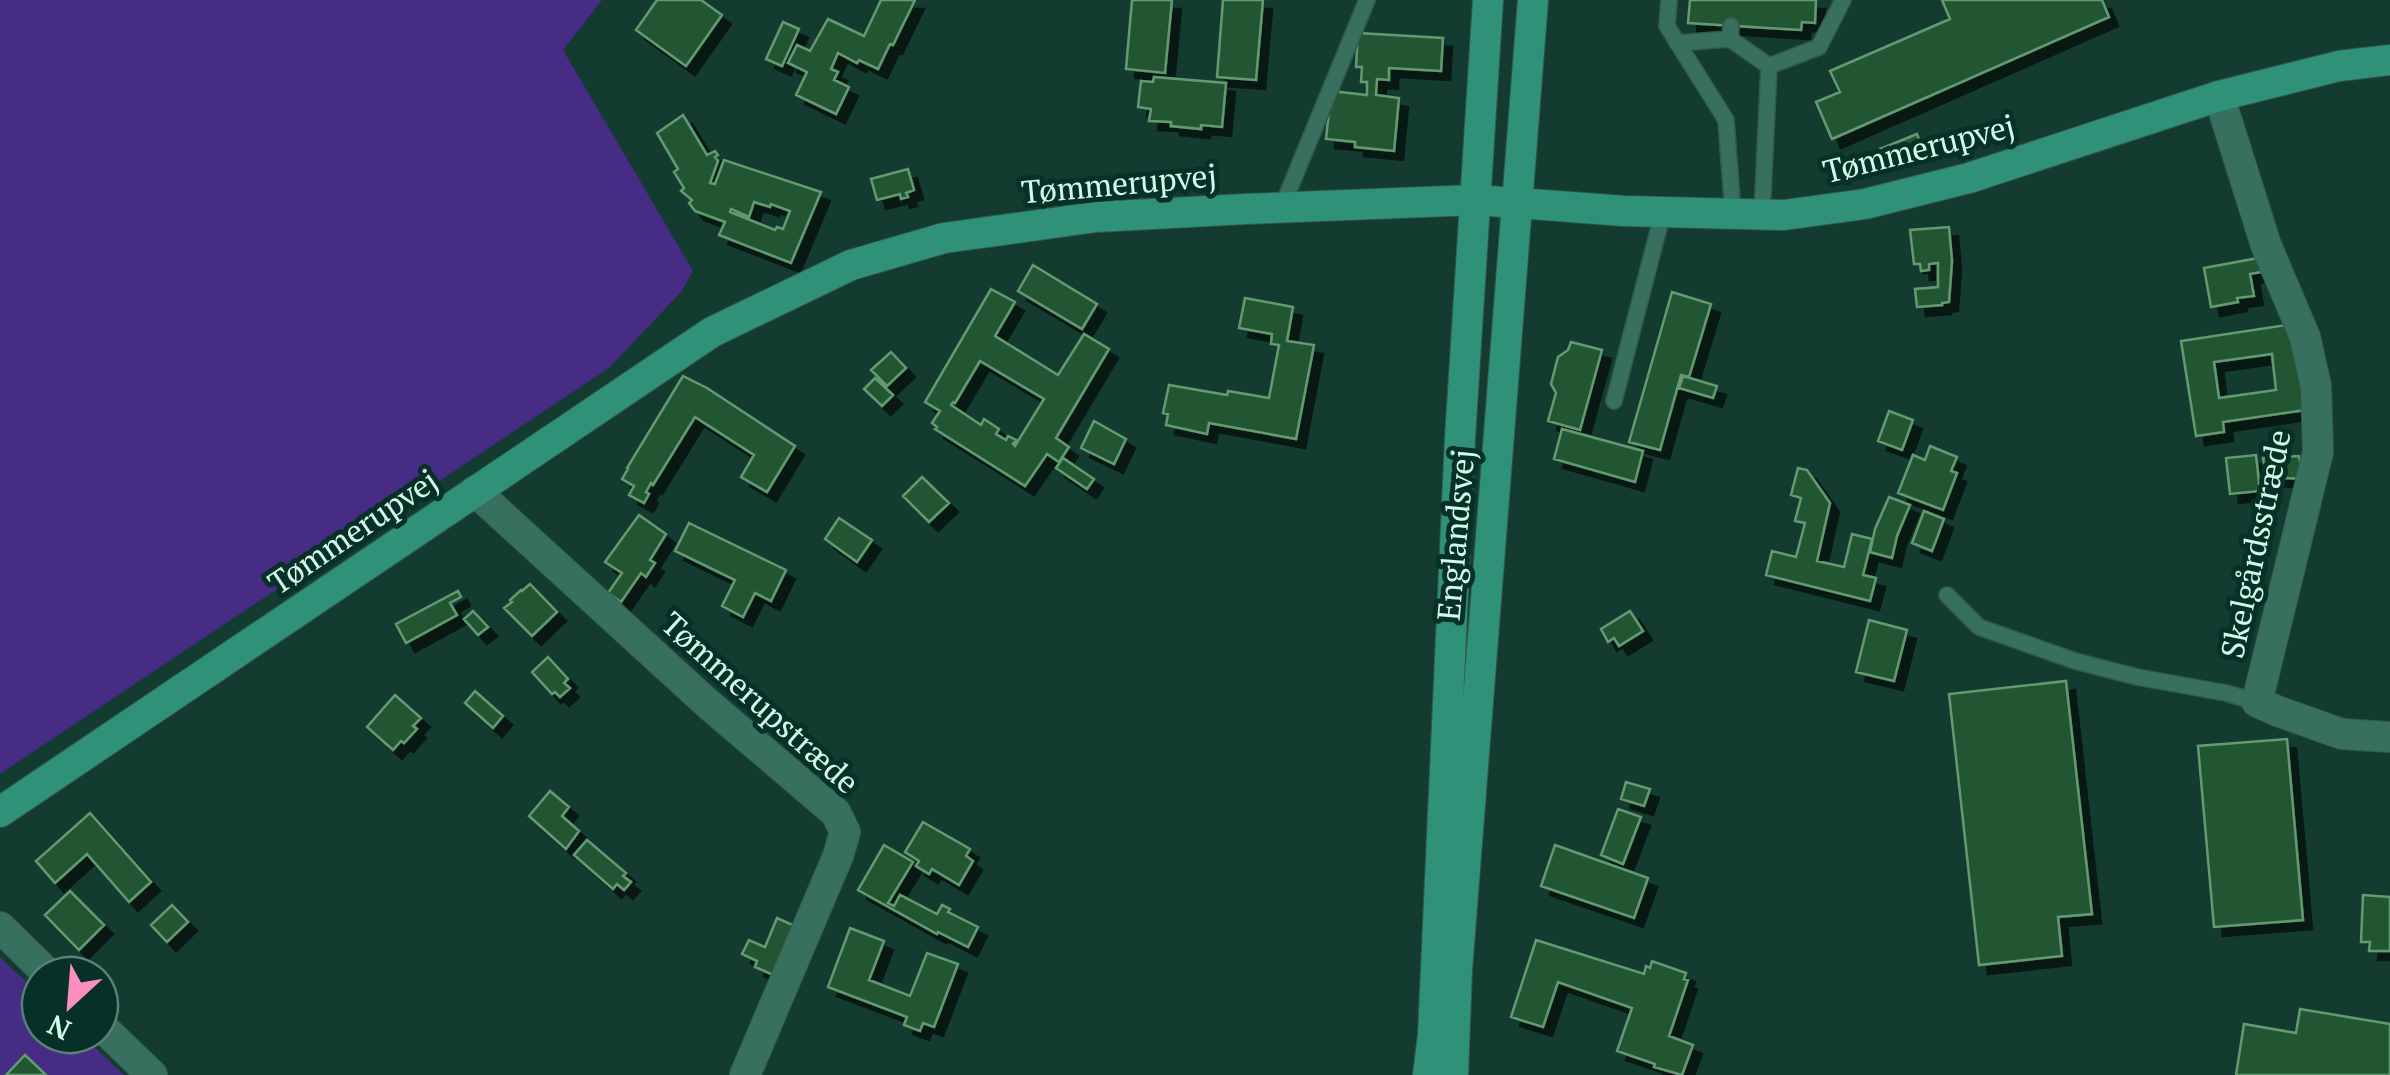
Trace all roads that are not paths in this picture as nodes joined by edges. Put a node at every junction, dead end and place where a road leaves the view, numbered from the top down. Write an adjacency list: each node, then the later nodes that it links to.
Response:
1 (1366, 0): 12 (lane)
2 (1488, 0): 10 (street, Englandsvej)
3 (1533, 0): 11 (street, Englandsvej)
4 (1669, 0): 6 (lane)
5 (1843, 0): 8 (lane)
6 (1677, 42): 8 (lane); 14 (lane)
7 (2390, 60): 9 (street, Tømmerupvej)
8 (1769, 66): 14 (lane)
9 (2219, 96): 14 (street, Tømmerupvej); 18 (street, Skelgårdsstræde)
10 (1476, 200): 11 (street, Tømmerupvej); 12 (street, Tømmerupvej); 26 (street, Englandsvej)
11 (1518, 203): 13 (street, Tømmerupvej); 27 (street, Englandsvej)
12 (1282, 208): 16 (street, Tømmerupvej)
13 (1663, 212): 14 (street, Tømmerupvej); 15 (lane)
14 (1748, 214)
15 (1614, 401)
16 (476, 491): 20 (street, Tømmerupvej); 25 (street, Tømmerupstræde)
17 (1946, 595): 18 (lane)
18 (2258, 702): 19 (street, Skelgårdsstræde)
19 (2390, 737)
20 (0, 812)
21 (0, 927): 22 (street)
22 (29, 955)
23 (120, 1044): 24 (street)
24 (152, 1075)
25 (744, 1075)
26 (1428, 1075)
27 (1453, 1075)

